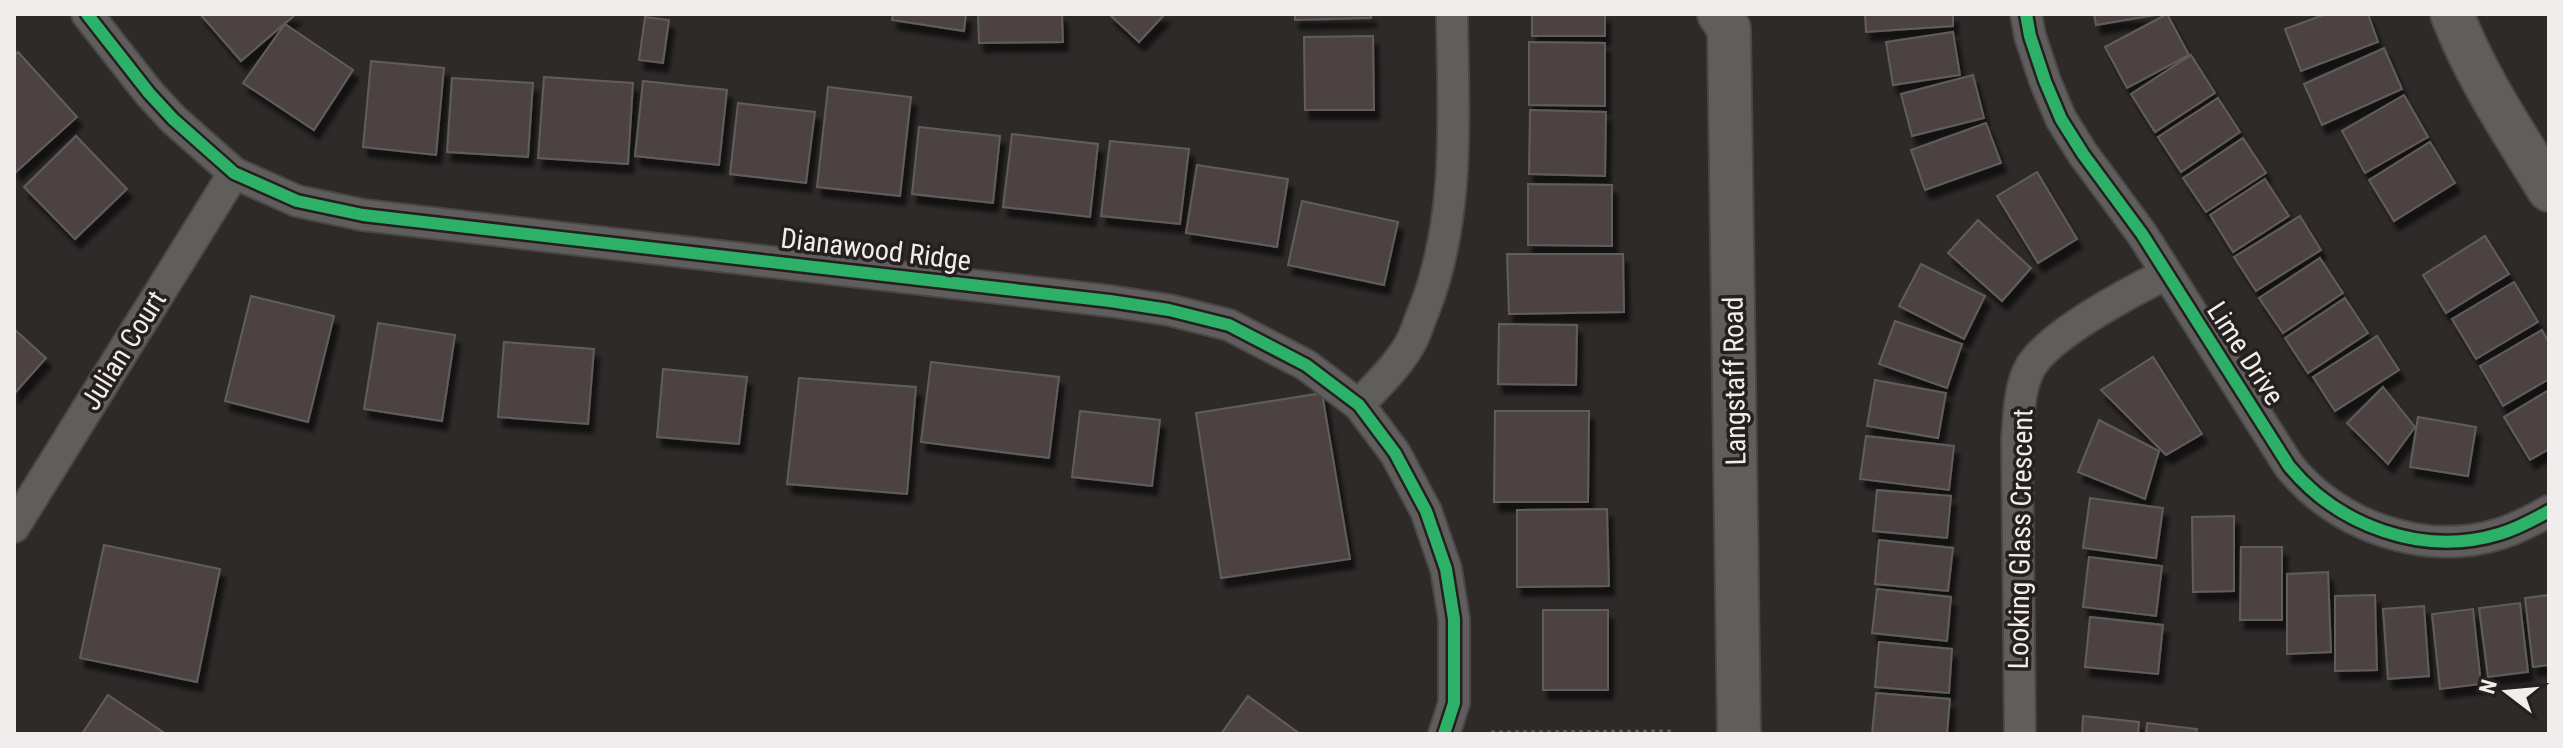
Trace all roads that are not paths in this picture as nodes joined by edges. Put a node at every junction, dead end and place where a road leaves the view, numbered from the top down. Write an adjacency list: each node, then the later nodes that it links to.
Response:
1 (87, 14): 6 (street, Dianawood Ridge)
2 (1452, 14): 9 (street)
3 (2026, 14): 8 (street, Lime Drive)
4 (2452, 14): 7 (main road)
5 (1729, 19): 13 (main road, Langstaff Road)
6 (234, 173): 9 (street, Dianawood Ridge); 11 (street, Julian Court)
7 (2549, 190)
8 (2166, 274): 10 (street, Lime Drive); 14 (street, Looking Glass Crescent)
9 (1359, 405): 12 (street, Dianawood Ridge)
10 (2549, 511)
11 (16, 517)
12 (1444, 734)
13 (1739, 734)
14 (2020, 734)

